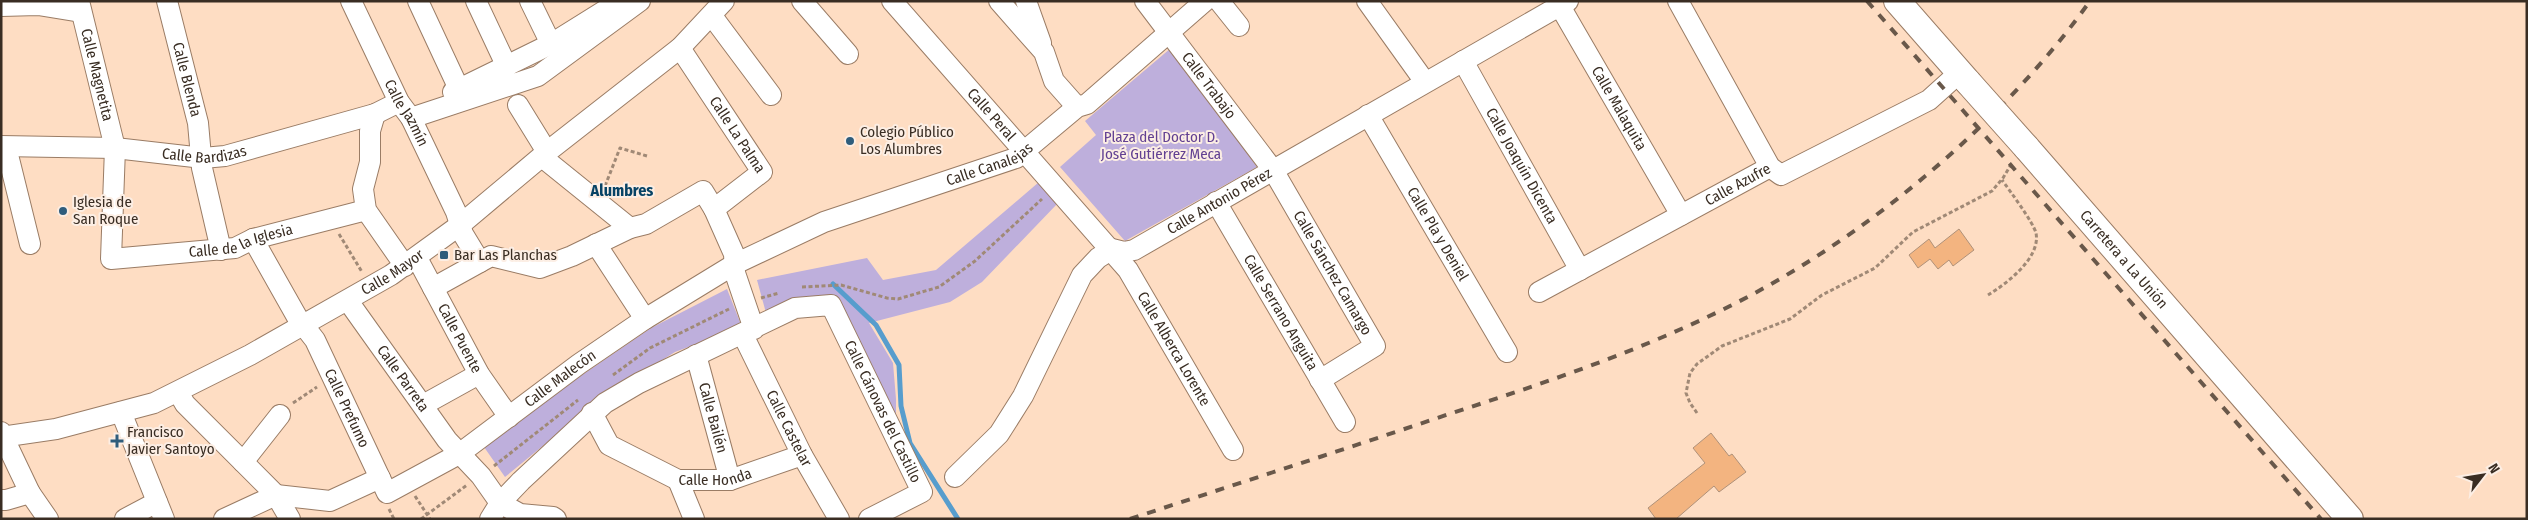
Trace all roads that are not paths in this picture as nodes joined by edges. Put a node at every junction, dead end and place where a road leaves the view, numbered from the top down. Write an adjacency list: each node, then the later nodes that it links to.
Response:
1 (167, 1): 44 (street, Calle Blenda)
2 (351, 1): 37 (street, Calle Jazmín)
3 (418, 1): 33 (street)
4 (476, 1): 30 (street)
5 (530, 1): 25 (street)
6 (620, 1): 21 (street, Calle Bardizas)
7 (640, 1): 37 (street, Calle Bardizas)
8 (802, 1): 28 (street)
9 (892, 1): 42 (street, Calle Peral)
10 (1000, 1): 27 (street)
11 (1026, 1): 27 (street)
12 (1145, 1): 24 (street, Calle Trabajo)
13 (1205, 1): 24 (street, Calle Canalejas)
14 (1219, 1): 23 (street)
15 (1366, 1): 32 (street)
16 (1678, 1): 45 (street, Calle Azufre)
17 (1897, 1): 31 (main road, Carretera a La Unión)
18 (1562, 3): 29 (street, Calle Antonio Pérez); 50 (street, Calle Malaquita)
19 (1, 6): 20 (street)
20 (80, 6): 41 (street, Calle Magnetita)
21 (591, 9): 25 (street, Calle Bardizas)
22 (718, 9): 26 (street, Calle Mayor); 34 (street)
23 (1239, 26)
24 (1168, 31): 36 (street, Calle Canalejas); 46 (street, Calle Trabajo)
25 (551, 44): 30 (street, Calle Bardizas)
26 (680, 48): 43 (street, Calle Mayor); 48 (street, Calle La Palma)
27 (1044, 52): 36 (street)
28 (848, 54)
29 (1463, 61): 32 (street, Calle Antonio Pérez); 62 (street, Calle Joaquín Dicenta)
30 (507, 67): 33 (street, Calle Bardizas)
31 (1964, 78): 45 (street); 102 (main road, Carretera a La Unión, bridge)
32 (1426, 82): 39 (street, Calle Antonio Pérez)
33 (459, 89): 37 (street, Calle Bardizas)
34 (771, 95)
35 (518, 105): 43 (street)
36 (1077, 107): 42 (street, Calle Canalejas)
37 (405, 111): 38 (street, Calle Bardizas); 51 (street, Calle Jazmín)
38 (375, 114): 44 (street, Calle Bardizas); 49 (street)
39 (1368, 115): 46 (street, Calle Antonio Pérez); 69 (street, Calle Pla y Deniel)
40 (4, 147): 41 (street, Calle Bardizas); 54 (street)
41 (115, 148): 44 (street, Calle Bardizas); 58 (street, Calle Magnetita)
42 (1026, 152): 56 (street, Calle Peral); 61 (street, Calle Canalejas)
43 (544, 155): 51 (street, Calle Mayor); 52 (street)
44 (203, 158): 57 (street, Calle Blenda)
45 (1770, 166): 50 (street, Calle Azufre)
46 (1273, 170): 47 (street, Calle Antonio Pérez); 72 (street, Calle Sánchez Camargo)
47 (1216, 202): 56 (street, Calle Antonio Pérez); 72 (street, Calle Serrano Anguita)
48 (714, 209): 52 (street); 61 (street)
49 (366, 210): 53 (street, Calle de la Iglesia); 59 (street, Calle Puente)
50 (1681, 215): 62 (street, Calle Azufre)
51 (460, 225): 59 (street, Calle Mayor); 60 (street, Calle Jazmín)
52 (630, 228): 55 (street)
53 (253, 239): 57 (street, Calle de la Iglesia); 67 (street, Calle Prefumo)
54 (30, 244)
55 (596, 244): 60 (street); 66 (street)
56 (1112, 249): 81 (street, Calle Alberca Lorente); 85 (street)
57 (221, 250): 58 (street, Calle de la Iglesia)
58 (111, 259)
59 (411, 262): 63 (street, Calle Puente); 65 (street, Calle Mayor)
60 (480, 262): 63 (street)
61 (735, 264): 66 (street, Calle Malecón); 68 (street, Calle Castelar)
62 (1580, 270): 64 (street, Calle Azufre)
63 (433, 288): 71 (street, Calle Puente)
64 (1539, 292)
65 (348, 301): 67 (street, Calle Mayor); 74 (street, Calle Parreta)
66 (645, 319): 78 (street, Calle Malecón)
67 (304, 325): 73 (street, Calle Mayor); 88 (street, Calle Prefumo)
68 (748, 332): 70 (street); 83 (street, Calle Castelar); 101 (street, Calle Cánovas del Castillo)
69 (1507, 352)
70 (696, 355): 77 (street); 87 (street, Calle Bailén)
71 (479, 374): 74 (street); 78 (street, Calle Puente)
72 (1320, 380): 79 (street, Calle Serrano Anguita)
73 (178, 392): 76 (street, Calle Mayor); 84 (street)
74 (423, 404): 82 (street, Calle Parreta)
75 (284, 410): 84 (street)
76 (121, 412): 80 (street, Calle Mayor); 92 (street)
77 (592, 413): 86 (street, Calle Honda); 93 (street)
78 (509, 417): 82 (street, Calle Malecón)
79 (1345, 422)
80 (2, 435): 89 (street)
81 (1233, 450)
82 (459, 454): 88 (street, Calle Malecón); 93 (street, Calle Parreta)
83 (802, 455): 87 (street, Calle Honda); 100 (street, Calle Castelar)
84 (243, 462): 90 (street)
85 (955, 477)
86 (678, 480): 87 (street, Calle Honda); 99 (street)
87 (730, 480)
88 (383, 486): 90 (street, Calle Malecón)
89 (30, 493): 91 (street); 94 (street)
90 (276, 495): 96 (street); 97 (street)
91 (1, 500)
92 (161, 510): 95 (street)
93 (495, 511): 98 (street)
94 (48, 519)
95 (125, 519)
96 (224, 519)
97 (290, 519)
98 (556, 519)
99 (694, 519)
100 (839, 519)
101 (869, 519)
102 (2350, 519)

